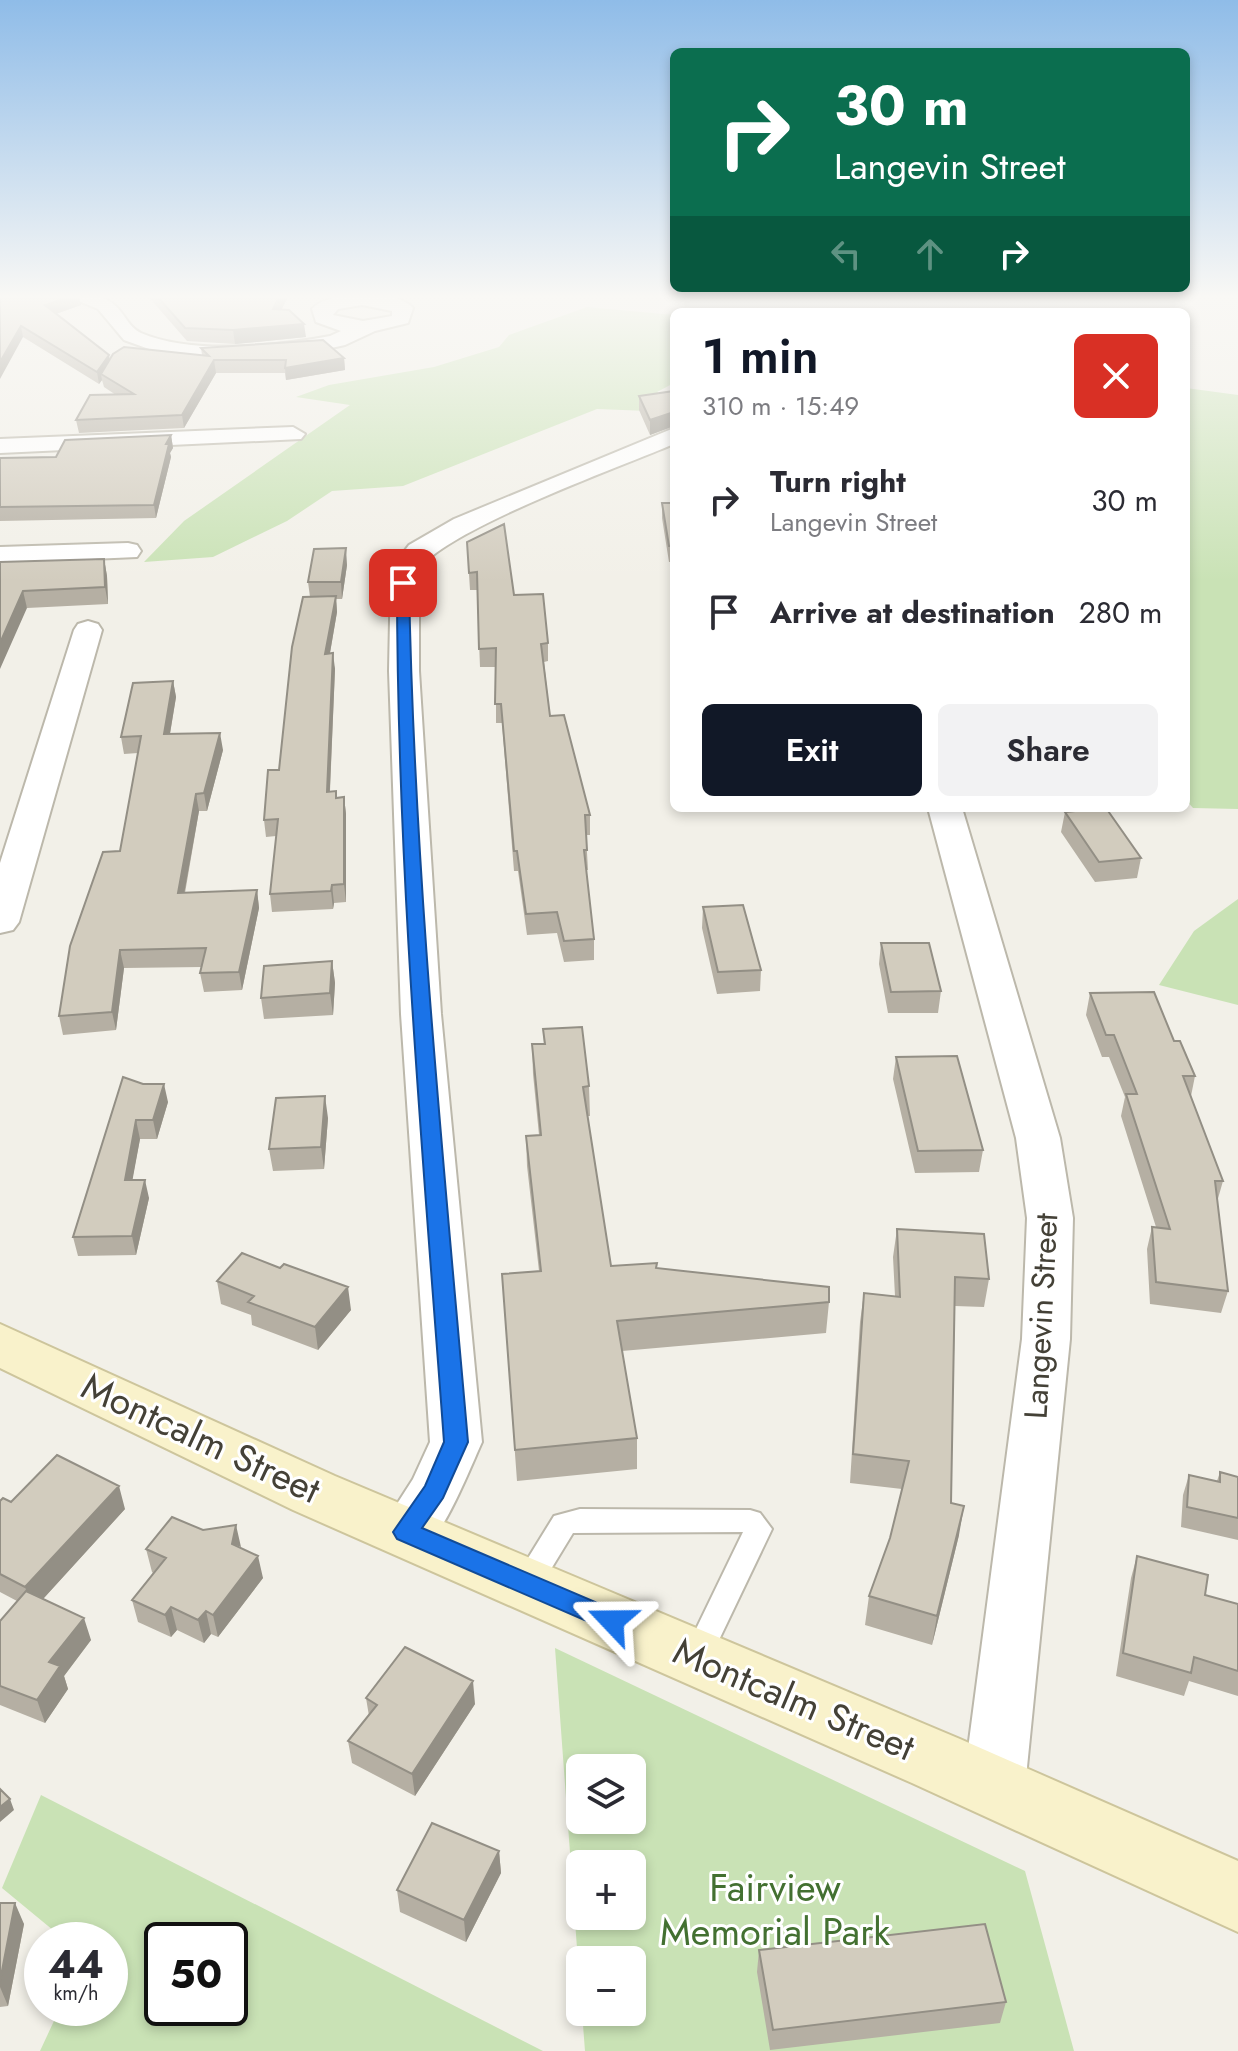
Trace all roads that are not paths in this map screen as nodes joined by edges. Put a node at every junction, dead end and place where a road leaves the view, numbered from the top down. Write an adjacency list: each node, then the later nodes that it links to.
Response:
1 (293, 434): 3 (street)
2 (670, 437): 10 (street)
3 (0, 446)
4 (128, 551): 5 (street)
5 (0, 555)
6 (88, 630): 8 (street)
7 (946, 812): 13 (street, Langevin Street)
8 (0, 922)
9 (0, 1344): 10 (main road, Montcalm Street)
10 (406, 1532): 11 (main road, Montcalm Street)
11 (527, 1584): 12 (main road, Montcalm Street); 12 (lane)
12 (696, 1657): 13 (main road, Montcalm Street)
13 (994, 1787): 14 (main road, Montcalm Street)
14 (1238, 1897)

